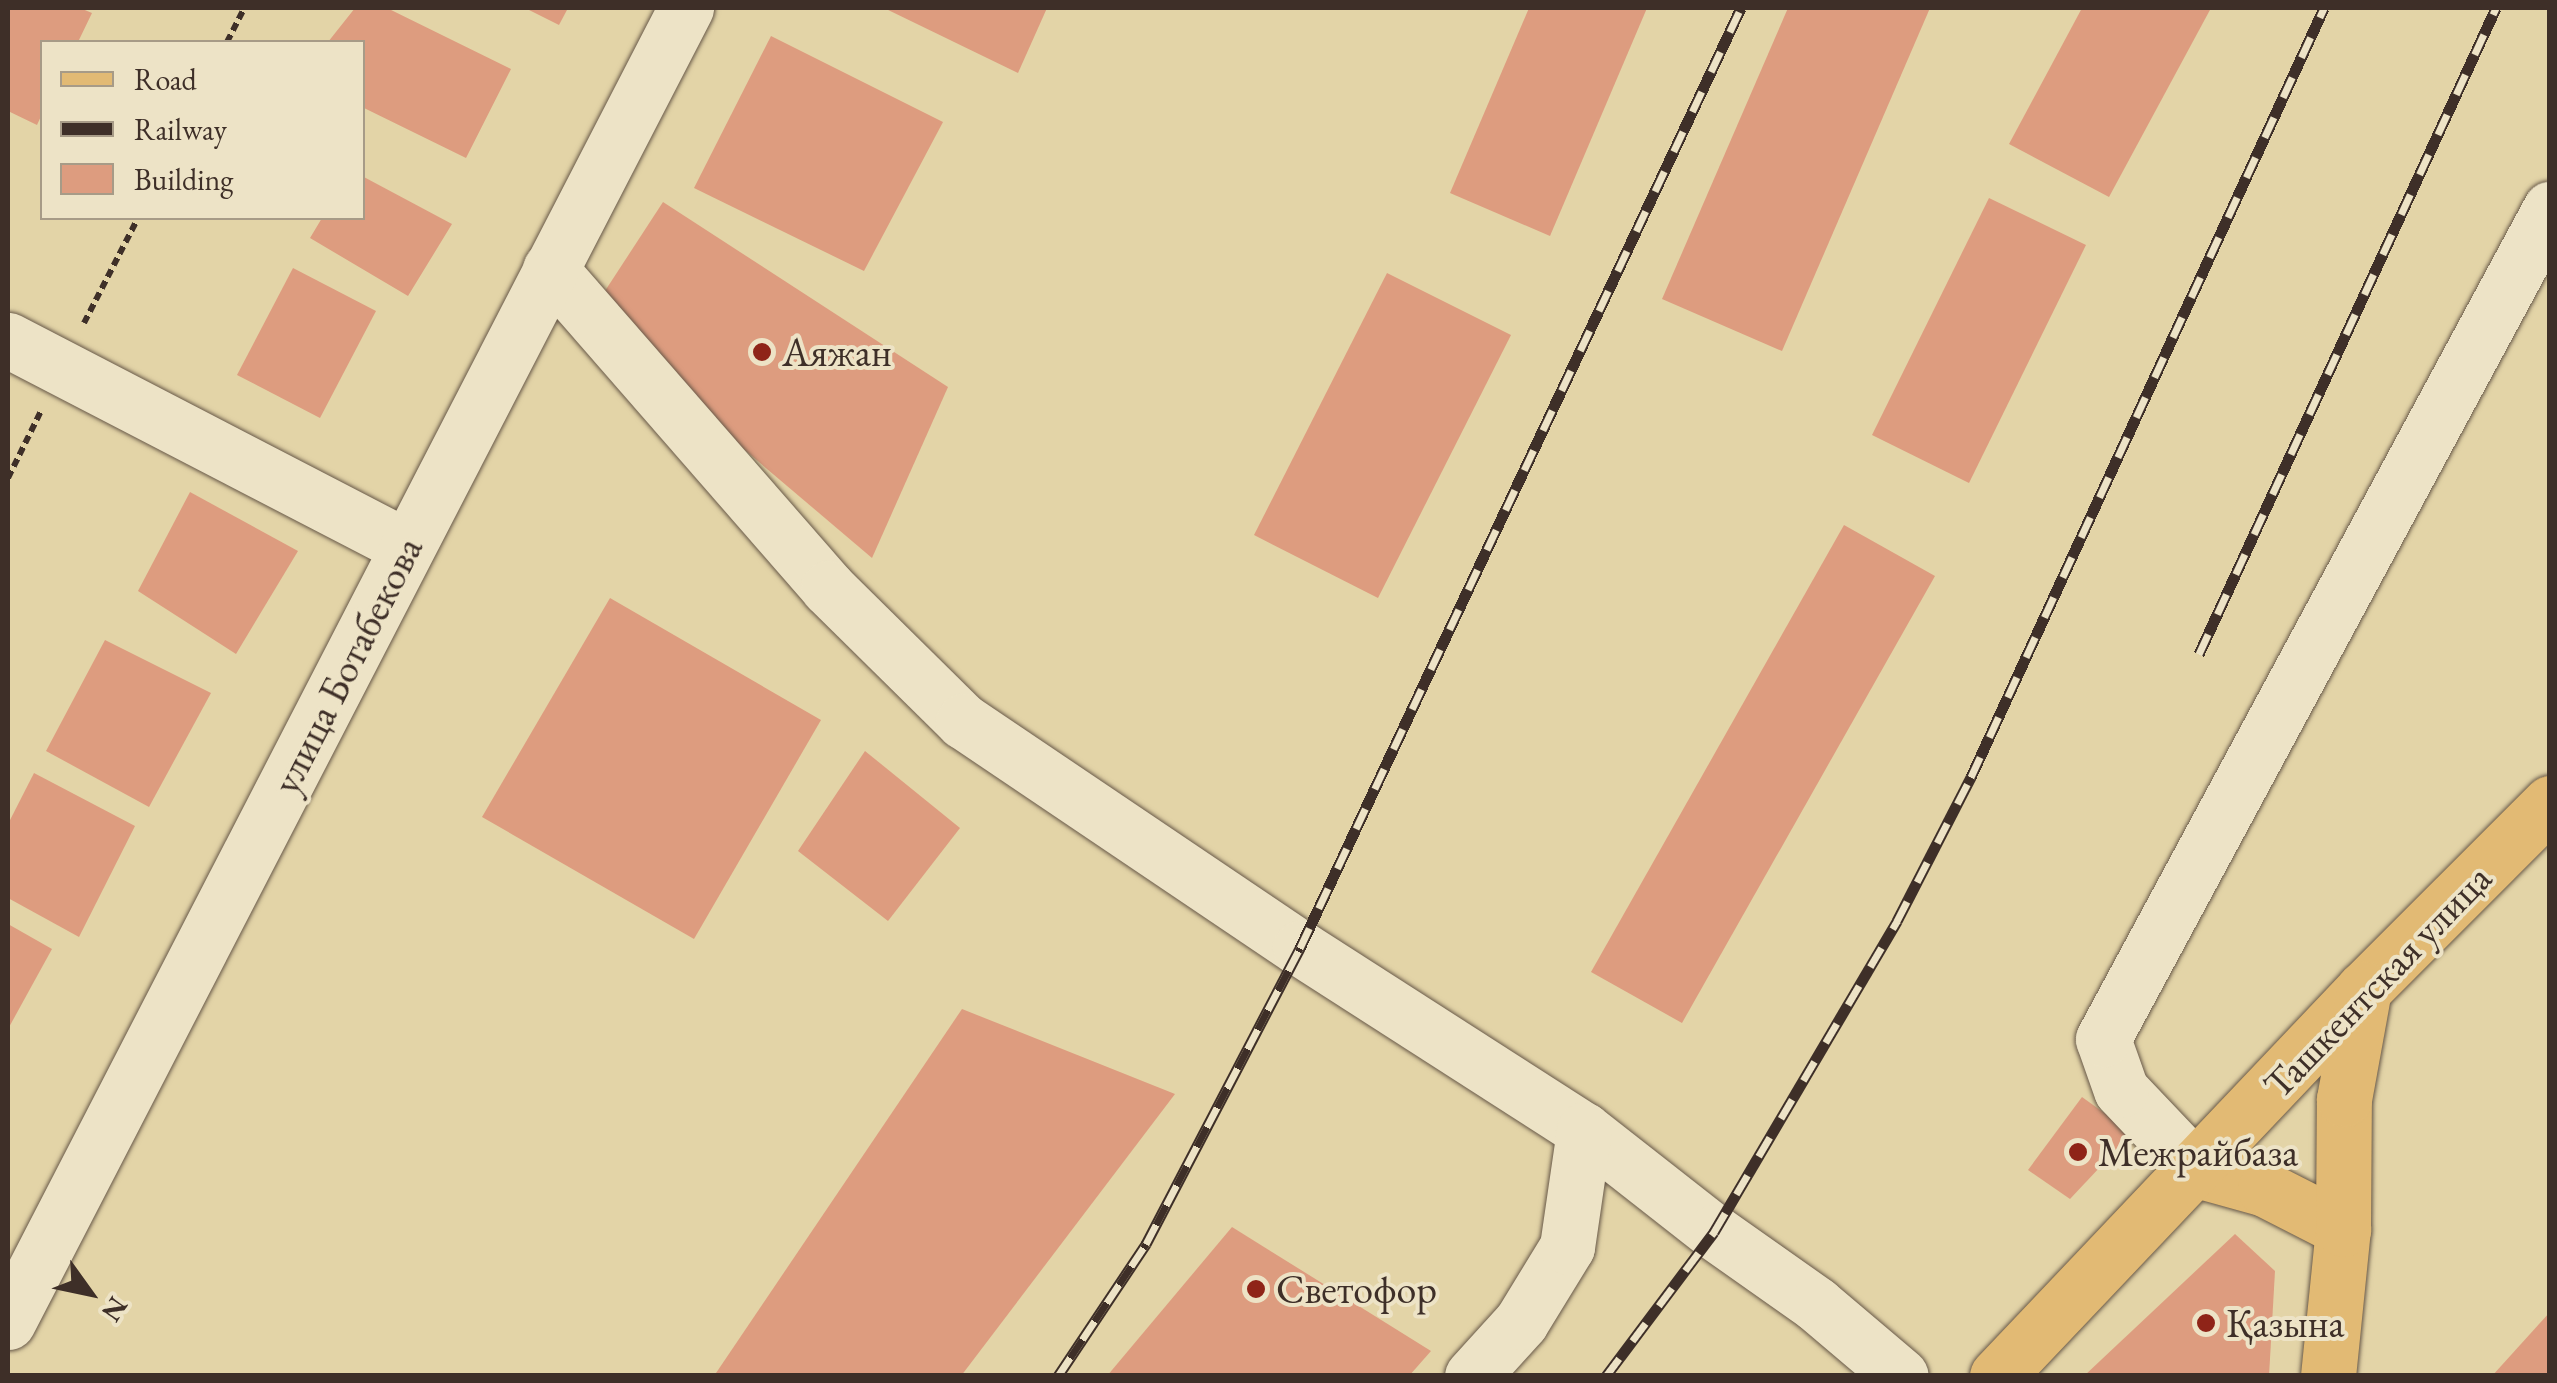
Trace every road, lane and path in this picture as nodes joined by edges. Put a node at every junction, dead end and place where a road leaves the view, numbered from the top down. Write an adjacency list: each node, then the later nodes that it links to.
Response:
1 (244, 8): 3 (path)
2 (686, 8): 5 (street, улица Ботабекова)
3 (228, 40)
4 (2550, 209): 11 (street)
5 (550, 269): 7 (street, улица Ботабекова); 10 (street)
6 (8, 340): 7 (street)
7 (408, 548): 13 (street, улица Ботабекова)
8 (2550, 802): 9 (main road, Ташкентская улица)
9 (2364, 989): 11 (main road, Ташкентская улица); 12 (main road)
10 (1584, 1130): 14 (street); 15 (street)
11 (2197, 1170): 12 (main road); 16 (main road, Ташкентская улица)
12 (2343, 1229): 17 (main road)
13 (8, 1322)
14 (1472, 1376)
15 (1901, 1376)
16 (1996, 1376)
17 (2328, 1376)

